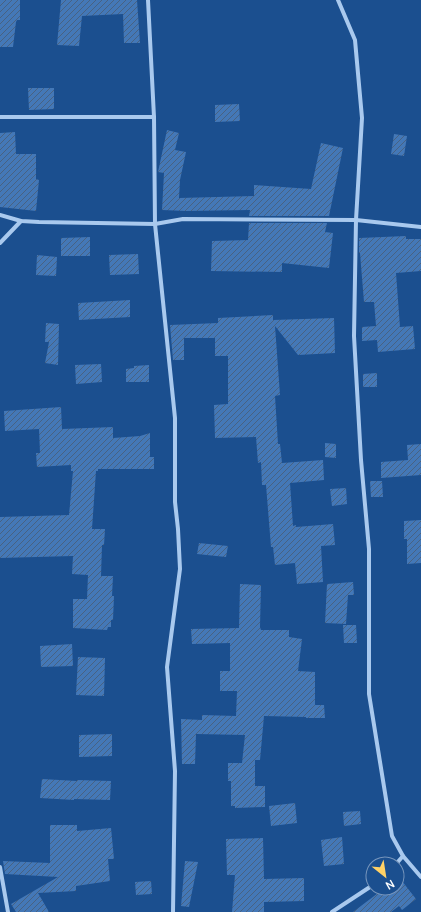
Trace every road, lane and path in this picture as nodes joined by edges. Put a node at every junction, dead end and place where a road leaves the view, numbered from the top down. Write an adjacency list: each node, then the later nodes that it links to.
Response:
1 (148, 0): 4 (street)
2 (338, 0): 6 (street)
3 (0, 117): 4 (street)
4 (154, 117): 8 (street)
5 (0, 215): 7 (street)
6 (356, 220): 8 (street); 9 (street); 11 (street)
7 (21, 221): 8 (street); 10 (street)
8 (155, 224): 17 (street)
9 (421, 227)
10 (0, 243)
11 (403, 856)
12 (405, 858): 14 (street)
13 (0, 867): 16 (street)
14 (421, 877)
15 (365, 890): 18 (street)
16 (8, 912)
17 (173, 912)
18 (332, 912)

